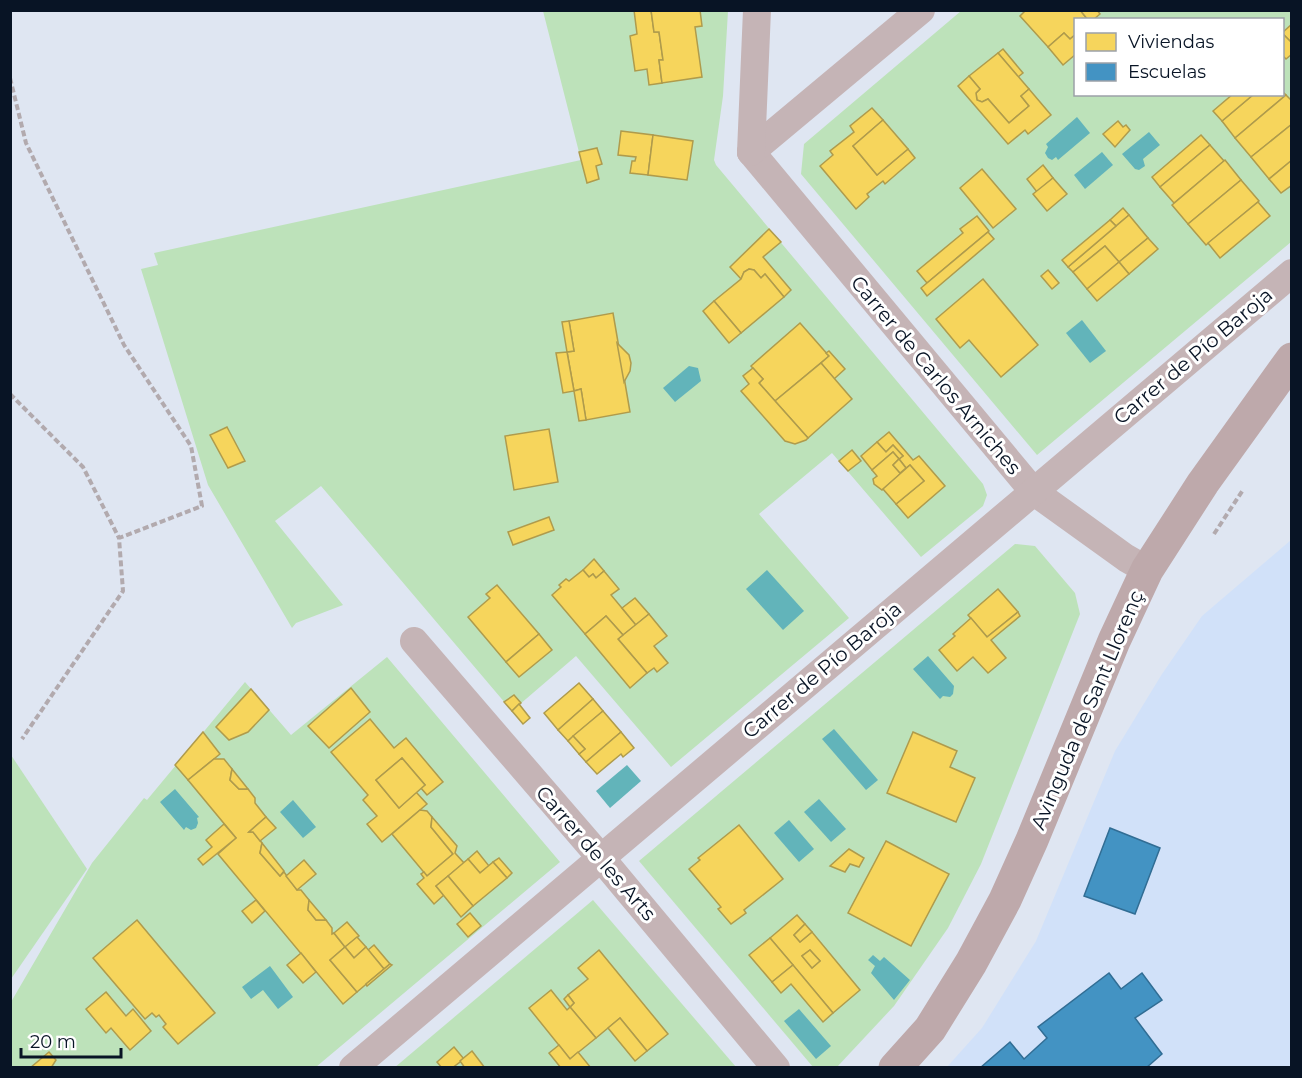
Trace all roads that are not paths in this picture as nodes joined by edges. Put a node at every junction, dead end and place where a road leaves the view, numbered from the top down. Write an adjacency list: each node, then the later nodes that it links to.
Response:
1 (757, 10): 3 (street)
2 (921, 10): 3 (street)
3 (752, 152): 6 (street, Carrer de Carlos Arniches)
4 (1292, 273): 6 (street, Carrer de Pío Baroja)
5 (1292, 359): 7 (street, Avinguda de Sant Llorenç)
6 (1033, 491): 7 (street, Carrer de Carlos Arniches); 9 (street, Carrer de Pío Baroja)
7 (1147, 570): 12 (street, Avinguda de Sant Llorenç)
8 (414, 641): 9 (street, Carrer de les Arts)
9 (601, 858): 10 (street, Carrer de Pío Baroja); 11 (street, Carrer de les Arts)
10 (353, 1068)
11 (776, 1068)
12 (895, 1068)

